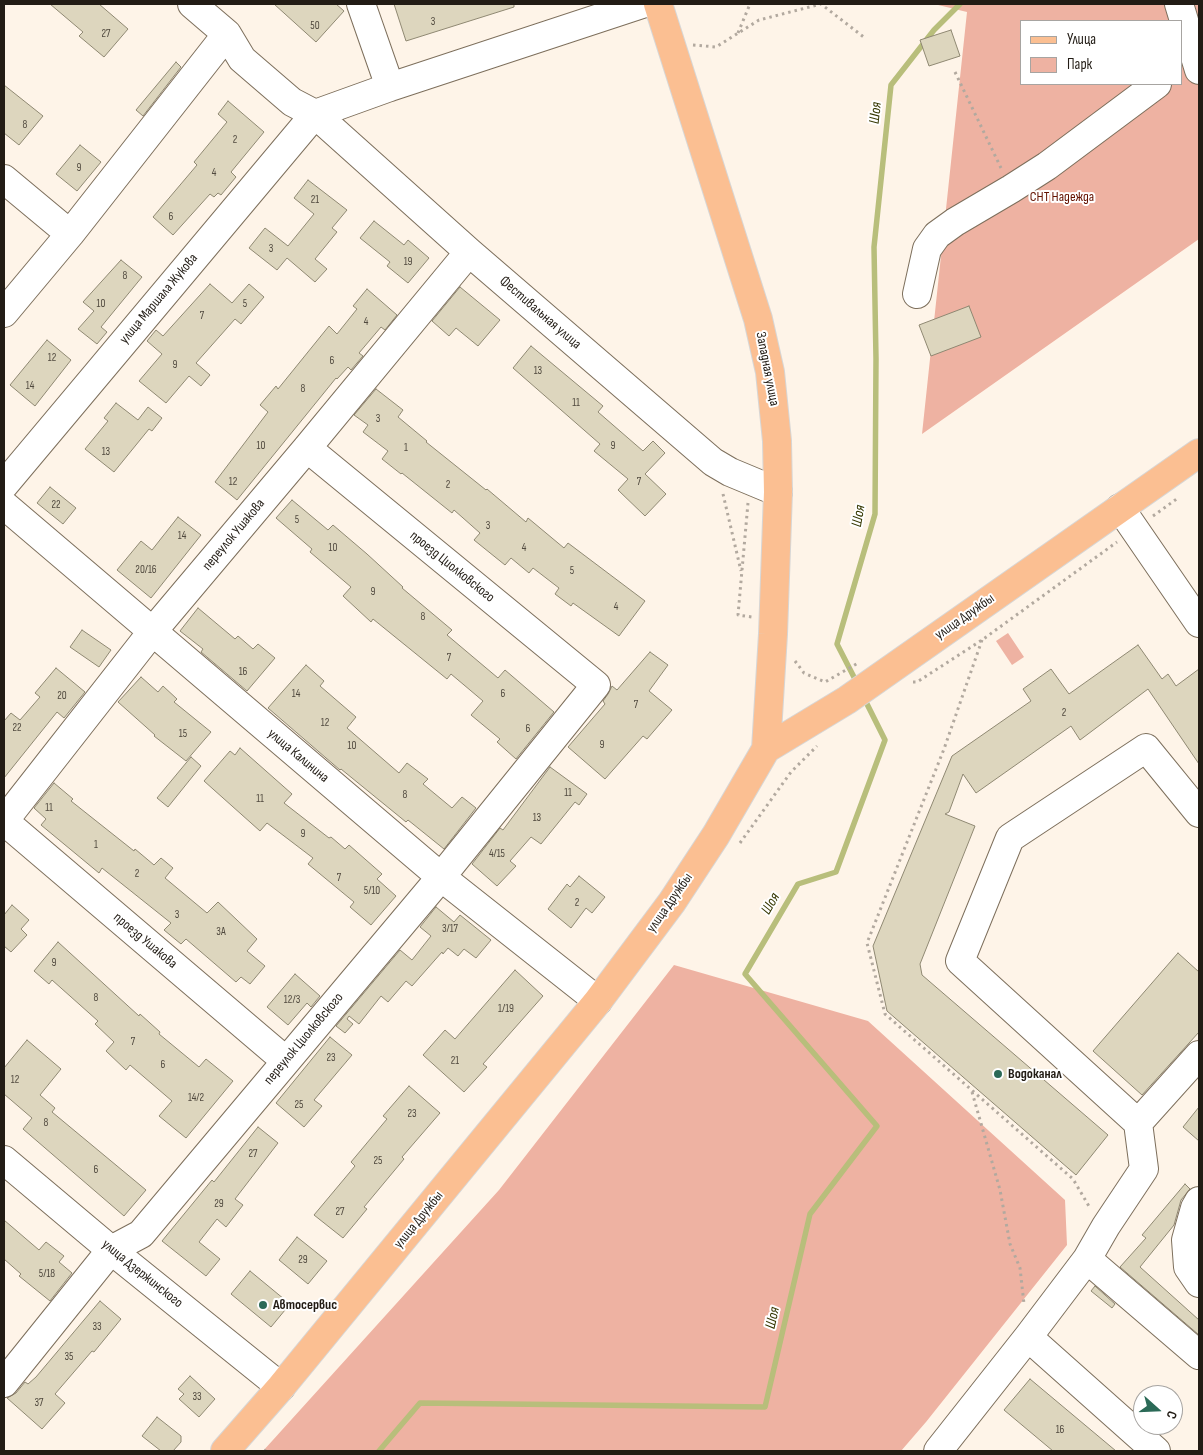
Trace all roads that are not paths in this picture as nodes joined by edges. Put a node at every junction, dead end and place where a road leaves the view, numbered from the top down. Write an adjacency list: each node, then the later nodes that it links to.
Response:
1 (192, 4): 6 (street, Фестивальная улица)
2 (361, 4): 9 (street)
3 (642, 4): 9 (street)
4 (658, 4): 19 (main road, Западная улица)
5 (1180, 4): 7 (street)
6 (227, 34): 10 (street, Фестивальная улица); 12 (street)
7 (1194, 60)
8 (1156, 85): 14 (street)
9 (390, 87): 10 (street)
10 (315, 114): 13 (street, Фестивальная улица); 18 (street, улица Маршала Жукова)
11 (4, 178): 12 (street)
12 (70, 234): 15 (street)
13 (469, 252): 16 (street, переулок Ушакова); 19 (street, Фестивальная улица)
14 (917, 294)
15 (4, 313)
16 (307, 448): 23 (street, переулок Ушакова); 24 (street, проезд Циолковского)
17 (1199, 453): 21 (main road, улица Дружбы)
18 (4, 484)
19 (778, 492): 25 (main road, Западная улица)
20 (4, 505): 23 (street, улица Калинина)
21 (1127, 519): 22 (street); 25 (main road, улица Дружбы)
22 (1197, 616)
23 (152, 632): 27 (street, переулок Ушакова); 28 (street, улица Калинина)
24 (596, 685): 28 (street, переулок Циолковского)
25 (766, 749): 29 (main road, улица Дружбы)
26 (1199, 813): 32 (street)
27 (4, 821): 31 (street, проезд Ушакова)
28 (441, 877): 29 (street, улица Калинина); 31 (street, переулок Циолковского)
29 (598, 1001): 41 (main road, улица Дружбы)
30 (1199, 1055): 32 (street)
31 (286, 1061): 35 (street, переулок Циолковского)
32 (1138, 1123): 36 (street)
33 (4, 1160): 35 (street, улица Дзержинского)
34 (1199, 1201): 37 (street)
35 (111, 1250): 40 (street, переулок Циолковского); 41 (street, улица Дзержинского)
36 (1087, 1259): 38 (street); 39 (street)
37 (1199, 1283)
38 (1028, 1337): 42 (street); 44 (street)
39 (1199, 1355)
40 (4, 1383)
41 (281, 1387): 43 (main road, улица Дружбы)
42 (944, 1449)
43 (225, 1451)
44 (1156, 1451)

